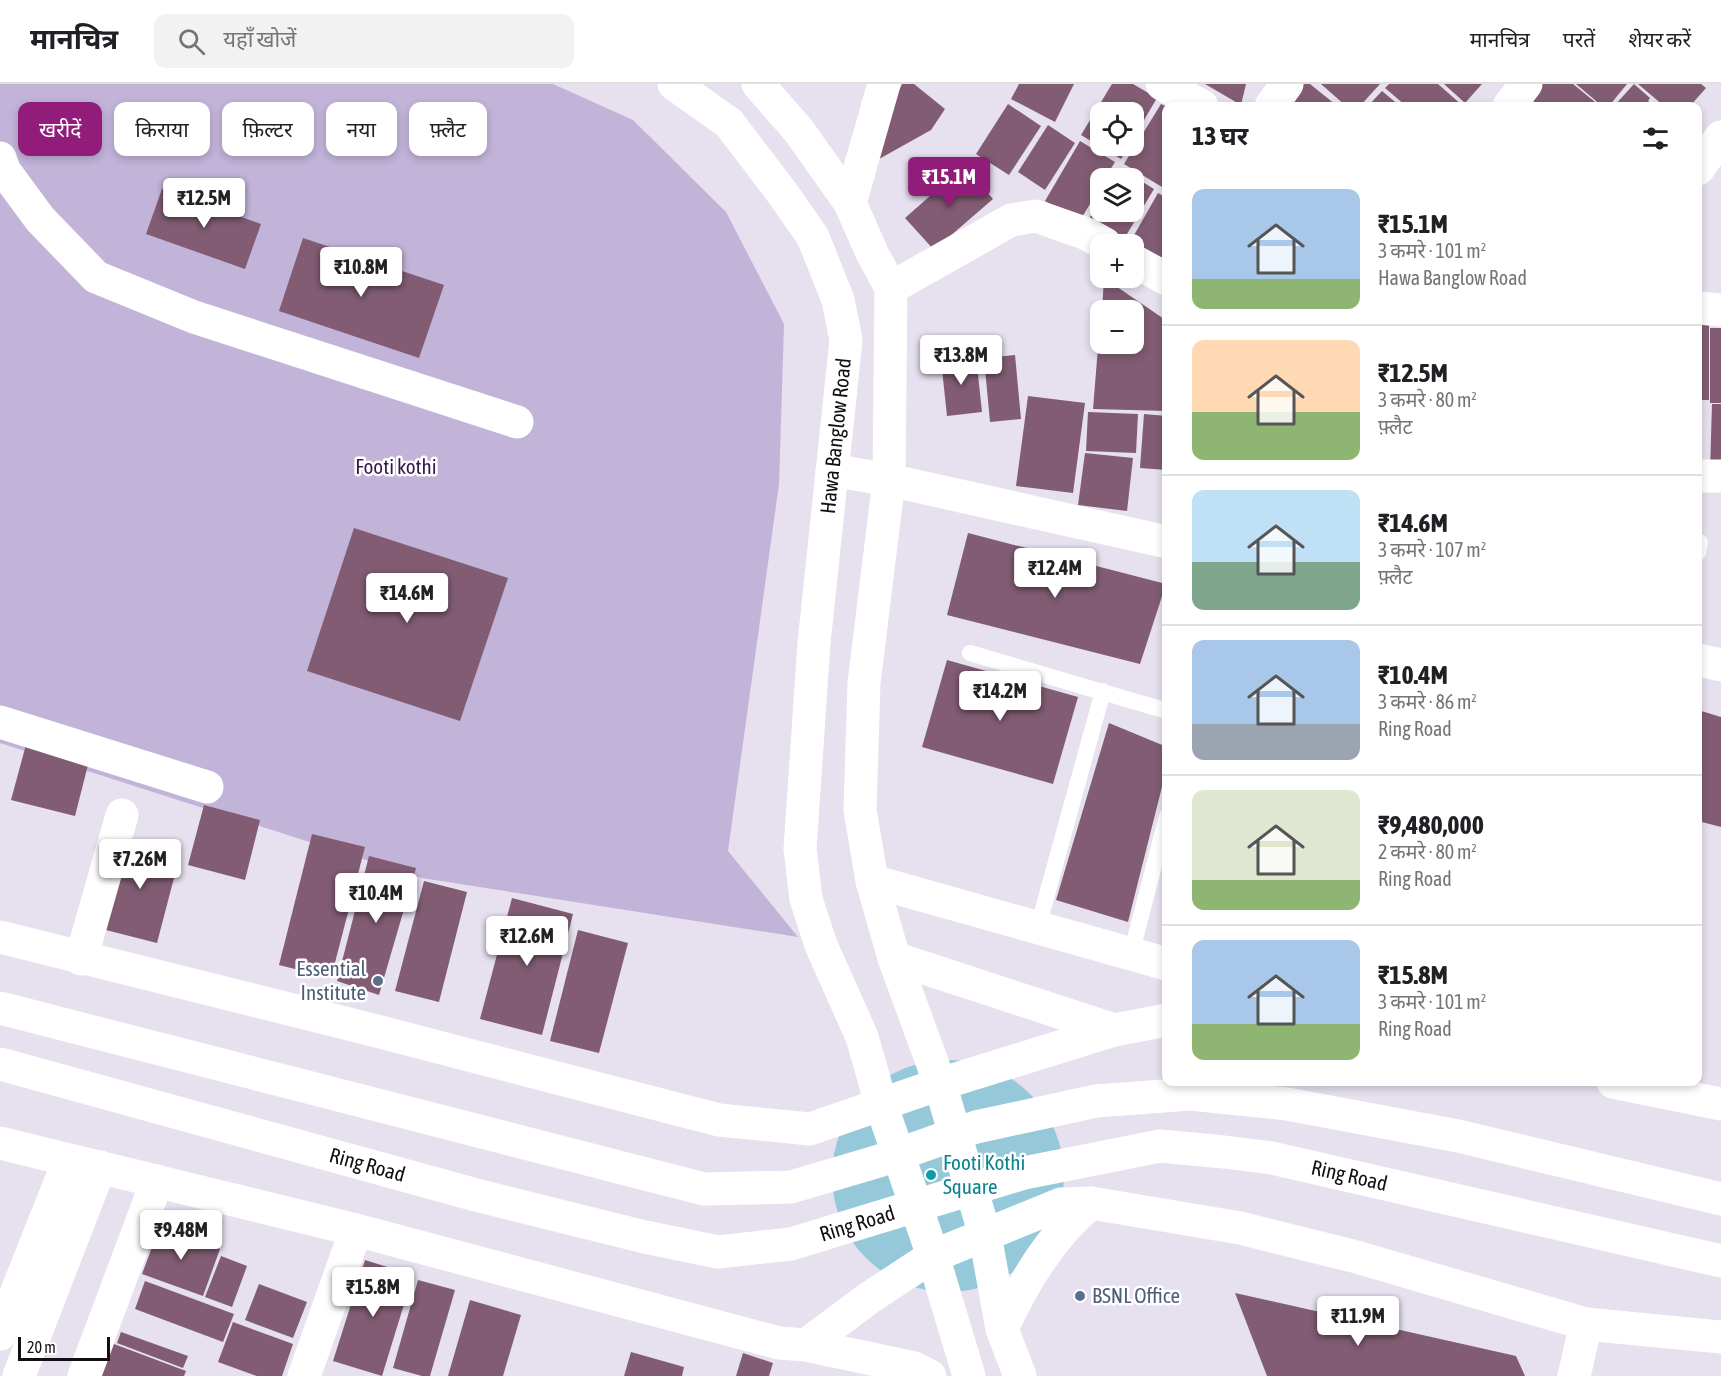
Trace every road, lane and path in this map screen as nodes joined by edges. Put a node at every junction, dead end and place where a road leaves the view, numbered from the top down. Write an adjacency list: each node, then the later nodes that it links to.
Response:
1 (674, 84): 23 (main road, Hawa Banglow Road)
2 (758, 84): 15 (main road)
3 (884, 84): 15 (main road)
4 (1162, 84): 8 (main road)
5 (1260, 84): 9 (main road)
6 (1287, 84): 10 (main road)
7 (1526, 84): 11 (main road)
8 (1195, 102)
9 (1258, 102)
10 (1274, 102)
11 (1512, 102)
12 (1721, 137): 14 (main road)
13 (0, 158): 22 (main road)
14 (1702, 163)
15 (850, 203): 19 (main road)
16 (1090, 236): 19 (main road)
17 (1144, 266): 18 (main road)
18 (1162, 276)
19 (891, 288): 26 (main road)
20 (1702, 308): 21 (main road)
21 (1721, 310)
22 (517, 422)
23 (832, 470): 26 (main road); 50 (main road, Hawa Banglow Road)
24 (1702, 476): 25 (main road)
25 (1721, 476)
26 (889, 480): 27 (main road); 37 (main road)
27 (1162, 542)
28 (970, 653): 31 (lane)
29 (1702, 661): 30 (main road)
30 (1721, 665)
31 (1103, 691): 32 (lane); 38 (lane)
32 (1162, 709)
33 (0, 722): 34 (main road)
34 (207, 787)
35 (122, 815): 42 (main road)
36 (1162, 835): 40 (lane)
37 (872, 880): 38 (main road); 41 (main road)
38 (1038, 927): 40 (main road)
39 (0, 937): 42 (main road)
40 (1131, 954): 43 (main road)
41 (894, 958): 46 (main road); 48 (main road)
42 (81, 959): 50 (main road)
43 (1162, 963)
44 (0, 1008): 56 (main road)
45 (1162, 1021): 46 (main road)
46 (1114, 1030): 48 (main road)
47 (0, 1064): 61 (main road, Ring Road)
48 (939, 1084): 50 (main road); 59 (main road)
49 (1633, 1086): 51 (main road)
50 (881, 1104): 60 (main road, Hawa Banglow Road)
51 (1721, 1104)
52 (1, 1146): 53 (main road)
53 (69, 1160): 54 (main road); 64 (main road)
54 (100, 1167): 55 (main road); 66 (main road)
55 (158, 1181): 58 (main road); 69 (main road)
56 (1721, 1199)
57 (1092, 1203): 59 (main road); 62 (main road); 63 (main road)
58 (356, 1230): 67 (main road); 70 (main road)
59 (985, 1235): 60 (main road); 63 (main road)
60 (933, 1256): 67 (main road); 72 (main road, Hawa Banglow Road)
61 (1721, 1261)
62 (1586, 1324): 65 (main road); 74 (main road)
63 (1002, 1329): 73 (main road)
64 (0, 1334): 66 (main road)
65 (1721, 1337)
66 (32, 1342): 68 (main road)
67 (806, 1345): 71 (main road)
68 (19, 1376)
69 (84, 1376)
70 (304, 1376)
71 (930, 1376)
72 (969, 1376)
73 (1020, 1376)
74 (1574, 1376)

